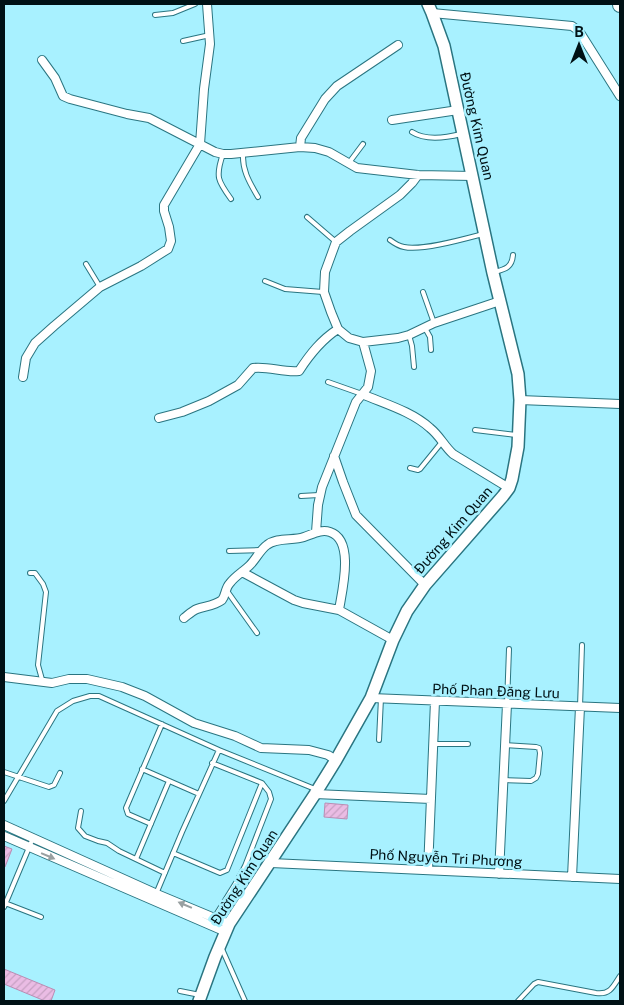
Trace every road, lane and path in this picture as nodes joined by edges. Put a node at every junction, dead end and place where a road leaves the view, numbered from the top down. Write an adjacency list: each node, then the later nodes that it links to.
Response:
1 (195, 4): 4 (lane)
2 (207, 4): 5 (street)
3 (430, 8): 9 (street); 10 (main road, Đường Kim Quan)
4 (155, 15)
5 (210, 35): 6 (lane); 14 (street)
6 (183, 41)
7 (398, 45): 16 (street)
8 (42, 60): 14 (street)
9 (620, 96)
10 (458, 110): 11 (street); 13 (main road, Đường Kim Quan)
11 (392, 120)
12 (412, 132): 13 (lane)
13 (463, 133): 21 (main road, Đường Kim Quan)
14 (200, 144): 18 (street); 32 (street)
15 (363, 144): 19 (lane)
16 (300, 147): 17 (street); 19 (street)
17 (242, 153): 18 (street); 22 (lane)
18 (223, 154): 23 (lane)
19 (348, 164): 20 (street)
20 (418, 174): 21 (street); 27 (street)
21 (473, 176): 25 (main road, Đường Kim Quan)
22 (258, 197)
23 (231, 199)
24 (308, 218): 27 (lane)
25 (485, 234): 26 (lane); 30 (main road, Đường Kim Quan)
26 (390, 240)
27 (336, 242): 33 (street)
28 (513, 255): 30 (lane)
29 (86, 264): 32 (lane)
30 (493, 273): 35 (main road, Đường Kim Quan)
31 (265, 281): 33 (lane)
32 (100, 287): 43 (street)
33 (324, 292): 38 (street)
34 (423, 292): 36 (lane)
35 (500, 301): 36 (street); 46 (main road, Đường Kim Quan)
36 (434, 323): 37 (street)
37 (425, 328): 39 (street); 41 (lane)
38 (338, 329): 40 (street); 48 (street)
39 (410, 335): 40 (street); 42 (lane)
40 (363, 342): 45 (street)
41 (431, 350)
42 (414, 367)
43 (24, 377)
44 (328, 382): 45 (lane)
45 (362, 394): 51 (street); 52 (street)
46 (520, 400): 47 (street); 50 (main road, Đường Kim Quan)
47 (620, 404)
48 (159, 418)
49 (475, 430): 50 (lane)
50 (518, 435): 54 (main road, Đường Kim Quan)
51 (442, 442): 53 (lane); 54 (street)
52 (334, 456): 55 (street); 62 (street)
53 (410, 468)
54 (509, 488): 62 (main road, Đường Kim Quan)
55 (319, 495): 56 (lane); 57 (street)
56 (301, 496)
57 (316, 532): 58 (street); 64 (street)
58 (262, 550): 59 (lane); 61 (street)
59 (229, 551)
60 (30, 572): 71 (lane)
61 (242, 572): 63 (street); 64 (street)
62 (425, 585): 67 (main road, Đường Kim Quan)
63 (226, 589): 65 (street); 66 (lane)
64 (339, 610): 67 (street)
65 (184, 618)
66 (257, 633)
67 (393, 640): 72 (main road, Đường Kim Quan)
68 (582, 645): 75 (lane)
69 (509, 649): 74 (lane)
70 (4, 677): 71 (street)
71 (43, 683): 83 (street)
72 (376, 698): 73 (street, Phố Phan Đăng Lưu); 78 (lane); 83 (main road, Đường Kim Quan)
73 (435, 701): 74 (street, Phố Phan Đăng Lưu); 79 (street)
74 (507, 704): 75 (street, Phố Phan Đăng Lưu); 81 (street)
75 (580, 707): 76 (street, Phố Phan Đăng Lưu); 108 (street)
76 (620, 708)
77 (162, 724): 82 (lane); 85 (lane); 88 (lane)
78 (379, 740)
79 (433, 744): 80 (lane); 94 (street)
80 (468, 744)
81 (505, 745): 89 (street); 89 (lane)
82 (219, 750): 84 (lane); 92 (lane)
83 (336, 760): 92 (main road, Đường Kim Quan)
84 (212, 762): 91 (lane); 93 (lane)
85 (142, 769): 90 (lane); 97 (lane)
86 (4, 772): 88 (lane)
87 (60, 773): 88 (lane)
88 (18, 776): 95 (lane)
89 (503, 780): 107 (street)
90 (169, 781): 93 (lane); 97 (lane)
91 (262, 784): 102 (lane); 113 (lane)
92 (316, 792): 94 (street); 104 (main road, Đường Kim Quan)
93 (199, 794): 102 (lane)
94 (431, 799): 105 (street)
95 (4, 801)
96 (81, 811): 103 (lane)
97 (151, 824): 103 (lane)
98 (4, 825): 100 (street)
99 (4, 836): 101 (street)
100 (33, 838): 101 (lane); 110 (street)
101 (30, 848): 110 (street, one-way to 110); 111 (lane)
102 (173, 853): 106 (lane)
103 (136, 859): 106 (lane)
104 (271, 862): 105 (street, Phố Nguyễn Tri Phương); 114 (main road, Đường Kim Quan)
105 (428, 870): 107 (street, Phố Nguyễn Tri Phương)
106 (165, 873): 110 (lane)
107 (499, 874): 108 (street, Phố Nguyễn Tri Phương)
108 (572, 877): 109 (street, Phố Nguyễn Tri Phương)
109 (620, 879)
110 (155, 897): 113 (street, one-way to 110); 114 (street)
111 (5, 905): 112 (lane)
112 (41, 917)
113 (214, 918): 114 (street)
114 (228, 928): 115 (main road, Đường Kim Quan)
115 (220, 944): 118 (main road, Đường Kim Quan); 119 (lane)
116 (620, 976): 120 (lane)
117 (180, 991): 118 (lane)
118 (200, 998)
119 (245, 1001)
120 (518, 1001)

